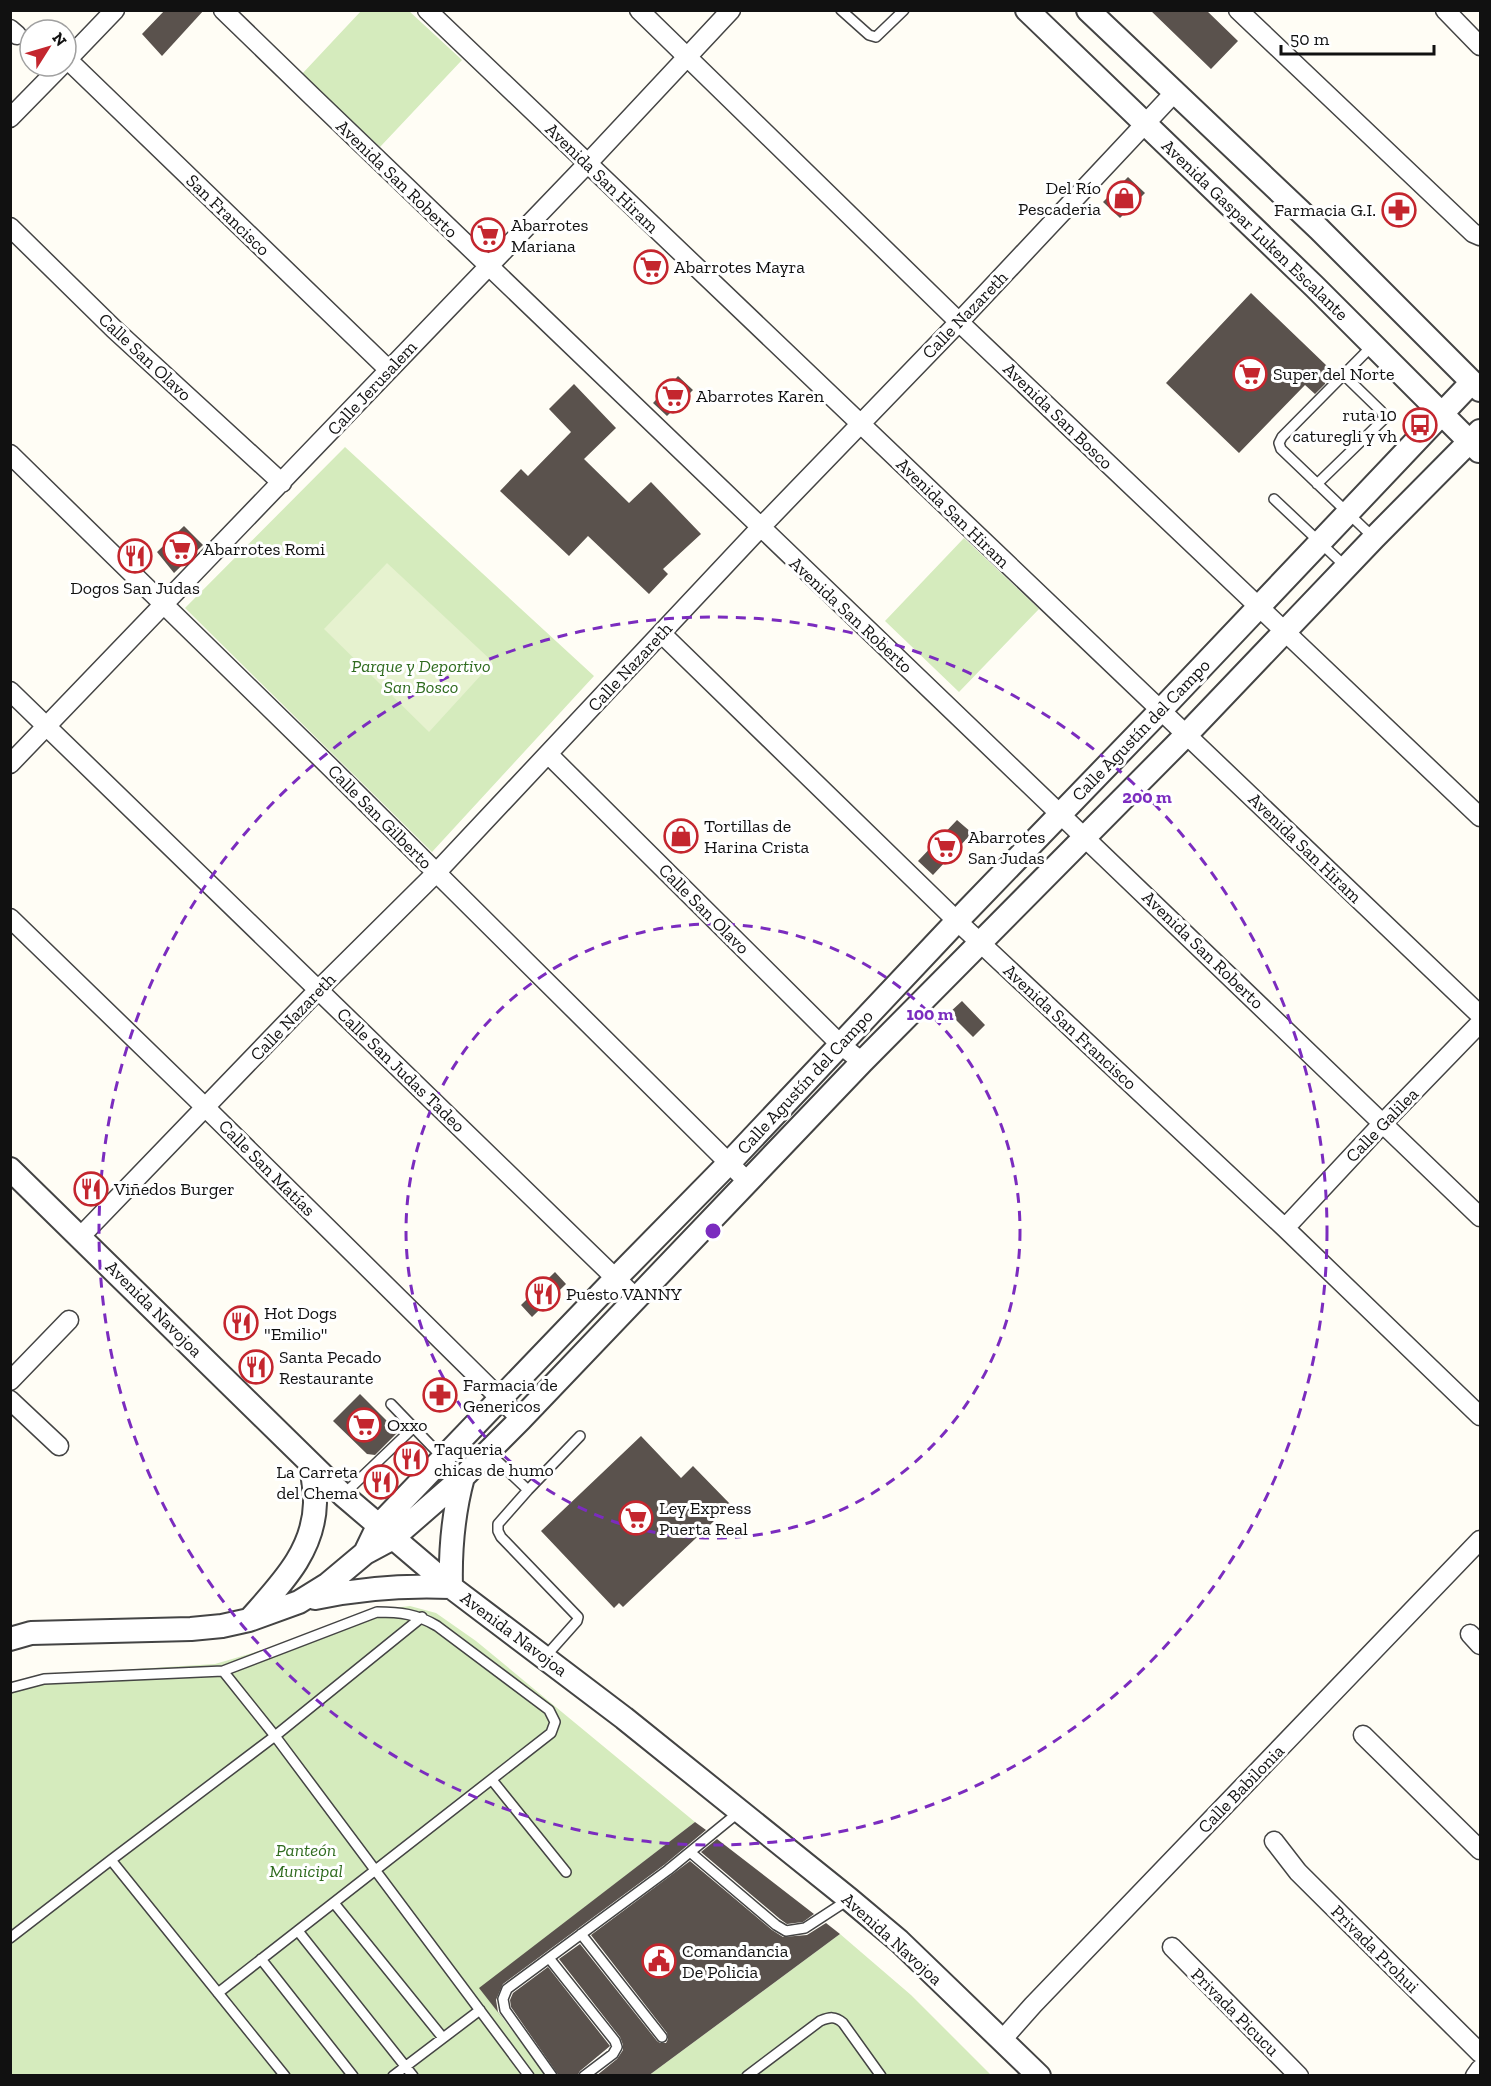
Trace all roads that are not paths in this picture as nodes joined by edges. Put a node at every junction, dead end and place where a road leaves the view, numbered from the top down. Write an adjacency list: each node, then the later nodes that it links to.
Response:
1 (115, 10): 13 (street)
2 (223, 10): 23 (street, Avenida San Roberto)
3 (427, 10): 20 (street, Avenida San Hiram)
4 (639, 10): 14 (street, Avenida San Bosco)
5 (731, 10): 14 (street, Calle Jerusalem)
6 (841, 10): 7 (lane)
7 (904, 10)
8 (1026, 10): 19 (street, Avenida Gaspar Luken Escalante)
9 (1088, 10): 17 (street)
10 (1238, 10): 22 (street)
11 (1444, 10): 12 (street)
12 (1480, 46)
13 (78, 48)
14 (687, 57): 20 (street, Calle Jerusalem); 24 (street, Avenida San Bosco)
15 (78, 74): 26 (street, San Francisco)
16 (49, 78): 18 (street)
17 (1174, 93): 19 (street, Calle Nazareth); 28 (street)
18 (10, 118)
19 (1145, 124): 24 (street, Calle Nazareth); 25 (street, Avenida Gaspar Luken Escalante)
20 (587, 164): 23 (street, Calle Jerusalem); 30 (street, Avenida San Hiram)
21 (10, 227): 33 (street, Calle San Olavo)
22 (1480, 236)
23 (487, 267): 26 (street, Calle Jerusalem); 37 (street, Avenida San Roberto)
24 (959, 322): 30 (street, Calle Nazareth); 42 (street, Avenida San Bosco)
25 (1373, 345): 27 (lane); 29 (street, Avenida Gaspar Luken Escalante)
26 (389, 370): 33 (street, Calle Jerusalem)
27 (1344, 375): 34 (lane); 34 (lane)
28 (1478, 384): 29 (street, Calle Agustín del Campo)
29 (1443, 414): 31 (street, Avenida Gaspar Luken Escalante); 36 (street, Calle Agustín del Campo)
30 (860, 424): 37 (street, Calle Nazareth); 46 (street, Avenida San Hiram)
31 (1477, 442): 38 (street, Calle Agustín del Campo)
32 (10, 454): 41 (street, Calle San Gilberto)
33 (282, 483): 41 (street, Calle Jerusalem)
34 (1317, 484): 36 (lane)
35 (1274, 499): 39 (lane)
36 (1348, 513): 38 (lane); 39 (street, Calle Agustín del Campo)
37 (759, 529): 44 (street, Calle Nazareth); 51 (street, Avenida San Roberto)
38 (1374, 538): 40 (street, Calle Agustín del Campo)
39 (1320, 542): 40 (lane); 42 (street, Calle Agustín del Campo)
40 (1346, 567): 43 (street, Calle Agustín del Campo)
41 (162, 605): 47 (street, Calle Jerusalem); 54 (street, Calle San Gilberto)
42 (1259, 608): 43 (street, Avenida San Bosco); 46 (street, Calle Agustín del Campo)
43 (1285, 633): 48 (street, Calle Agustín del Campo); 52 (street, Avenida San Bosco)
44 (662, 634): 49 (street, Calle Nazareth); 56 (street, Avenida San Francisco)
45 (10, 691): 47 (street, Calle San Judas Tadeo)
46 (1160, 711): 48 (street, Avenida San Hiram); 51 (street, Calle Agustín del Campo)
47 (46, 726): 50 (street, Calle Jerusalem); 58 (street, Calle San Judas Tadeo)
48 (1186, 735): 53 (street, Calle Agustín del Campo); 59 (street, Avenida San Hiram)
49 (548, 754): 54 (street, Calle Nazareth); 61 (street, Calle San Olavo)
50 (10, 764)
51 (1060, 813): 53 (street, Avenida San Roberto); 56 (street, Calle Agustín del Campo)
52 (1480, 817)
53 (1085, 837): 57 (street, Calle Agustín del Campo); 64 (street, Avenida San Roberto)
54 (436, 873): 58 (street, Calle Nazareth); 65 (street, Calle San Gilberto)
55 (10, 918): 63 (street, Calle San Matías)
56 (957, 921): 57 (street, Avenida San Francisco); 61 (street, Calle Agustín del Campo)
57 (981, 944): 62 (street, Calle Agustín del Campo); 69 (street, Avenida San Francisco)
58 (319, 989): 63 (street, Calle Nazareth); 71 (street, Calle San Judas Tadeo)
59 (1480, 1015)
60 (1480, 1023): 64 (street, Calle Galilea)
61 (841, 1045): 62 (street, Calle San Olavo); 65 (street, Calle Agustín del Campo)
62 (862, 1062): 67 (street, Calle Agustín del Campo)
63 (206, 1108): 70 (street, Calle Nazareth); 76 (street, Calle San Matías)
64 (1383, 1124): 68 (street, Avenida San Roberto); 69 (street, Calle Galilea)
65 (729, 1163): 67 (street, Calle San Gilberto); 71 (street, Calle Agustín del Campo)
66 (10, 1169): 70 (street, Avenida Navojoa)
67 (747, 1181): 72 (street, Calle Agustín del Campo)
68 (1480, 1217)
69 (1285, 1228): 78 (street, Avenida San Francisco)
70 (80, 1237): 85 (street, Avenida Navojoa)
71 (615, 1279): 72 (street, Calle San Judas Tadeo); 76 (street, Calle Agustín del Campo)
72 (637, 1299): 79 (street, Calle Agustín del Campo)
73 (69, 1320): 74 (street)
74 (10, 1381)
75 (10, 1400): 82 (street)
76 (501, 1400): 79 (street, Calle San Matías); 84 (street, Calle Agustín del Campo)
77 (391, 1404): 80 (lane)
78 (1480, 1416)
79 (521, 1419): 83 (street, Calle Agustín del Campo)
80 (414, 1427): 84 (lane); 88 (lane)
81 (580, 1436): 87 (lane)
82 (59, 1446)
83 (488, 1452): 86 (street, Calle Agustín del Campo); 87 (lane)
84 (444, 1459): 89 (street, Calle Agustín del Campo)
85 (311, 1466): 88 (street, Avenida Navojoa); 94 (street)
86 (463, 1477): 89 (street, Calle Agustín del Campo); 91 (street)
87 (528, 1490): 96 (lane)
88 (343, 1495): 89 (street, Avenida Navojoa)
89 (386, 1532): 91 (street, Avenida Navojoa); 92 (street)
90 (1480, 1540): 121 (street, Calle Babilonia)
91 (451, 1587): 92 (street); 96 (street, Avenida Navojoa)
92 (299, 1602): 94 (street)
93 (422, 1617): 97 (lane); 100 (lane); 101 (lane)
94 (249, 1620): 95 (street)
95 (10, 1639)
96 (545, 1657): 102 (street, Avenida Navojoa)
97 (223, 1671): 98 (lane); 100 (lane)
98 (10, 1688)
99 (1363, 1735): 104 (street)
100 (275, 1736): 106 (lane); 107 (lane)
101 (492, 1780): 107 (lane); 108 (lane)
102 (741, 1811): 105 (lane); 109 (street, Avenida Navojoa)
103 (1274, 1841): 122 (street, Privada Prohui)
104 (1480, 1850)
105 (690, 1852): 109 (lane); 112 (lane)
106 (111, 1860): 113 (lane); 117 (lane)
107 (375, 1871): 110 (lane); 118 (lane)
108 (566, 1872)
109 (849, 1899): 121 (street, Avenida Navojoa)
110 (334, 1903): 111 (lane); 120 (lane)
111 (298, 1931): 116 (lane); 123 (lane)
112 (581, 1934): 115 (lane); 119 (lane)
113 (10, 1938)
114 (1172, 1947): 135 (street, Privada Picucu)
115 (549, 1958): 130 (lane); 131 (lane)
116 (261, 1959): 117 (lane); 126 (lane)
117 (218, 1993): 125 (lane)
118 (480, 2010): 120 (lane); 129 (lane)
119 (662, 2037)
120 (443, 2038): 123 (lane)
121 (1002, 2040): 134 (street, Avenida Navojoa)
122 (1480, 2053)
123 (406, 2066): 127 (lane); 128 (lane)
124 (1480, 2069): 136 (street)
125 (285, 2076)
126 (353, 2076)
127 (393, 2076)
128 (413, 2076)
129 (529, 2076)
130 (552, 2076)
131 (584, 2076)
132 (747, 2076): 133 (lane)
133 (880, 2076)
134 (1039, 2076)
135 (1299, 2076)
136 (1474, 2076)

